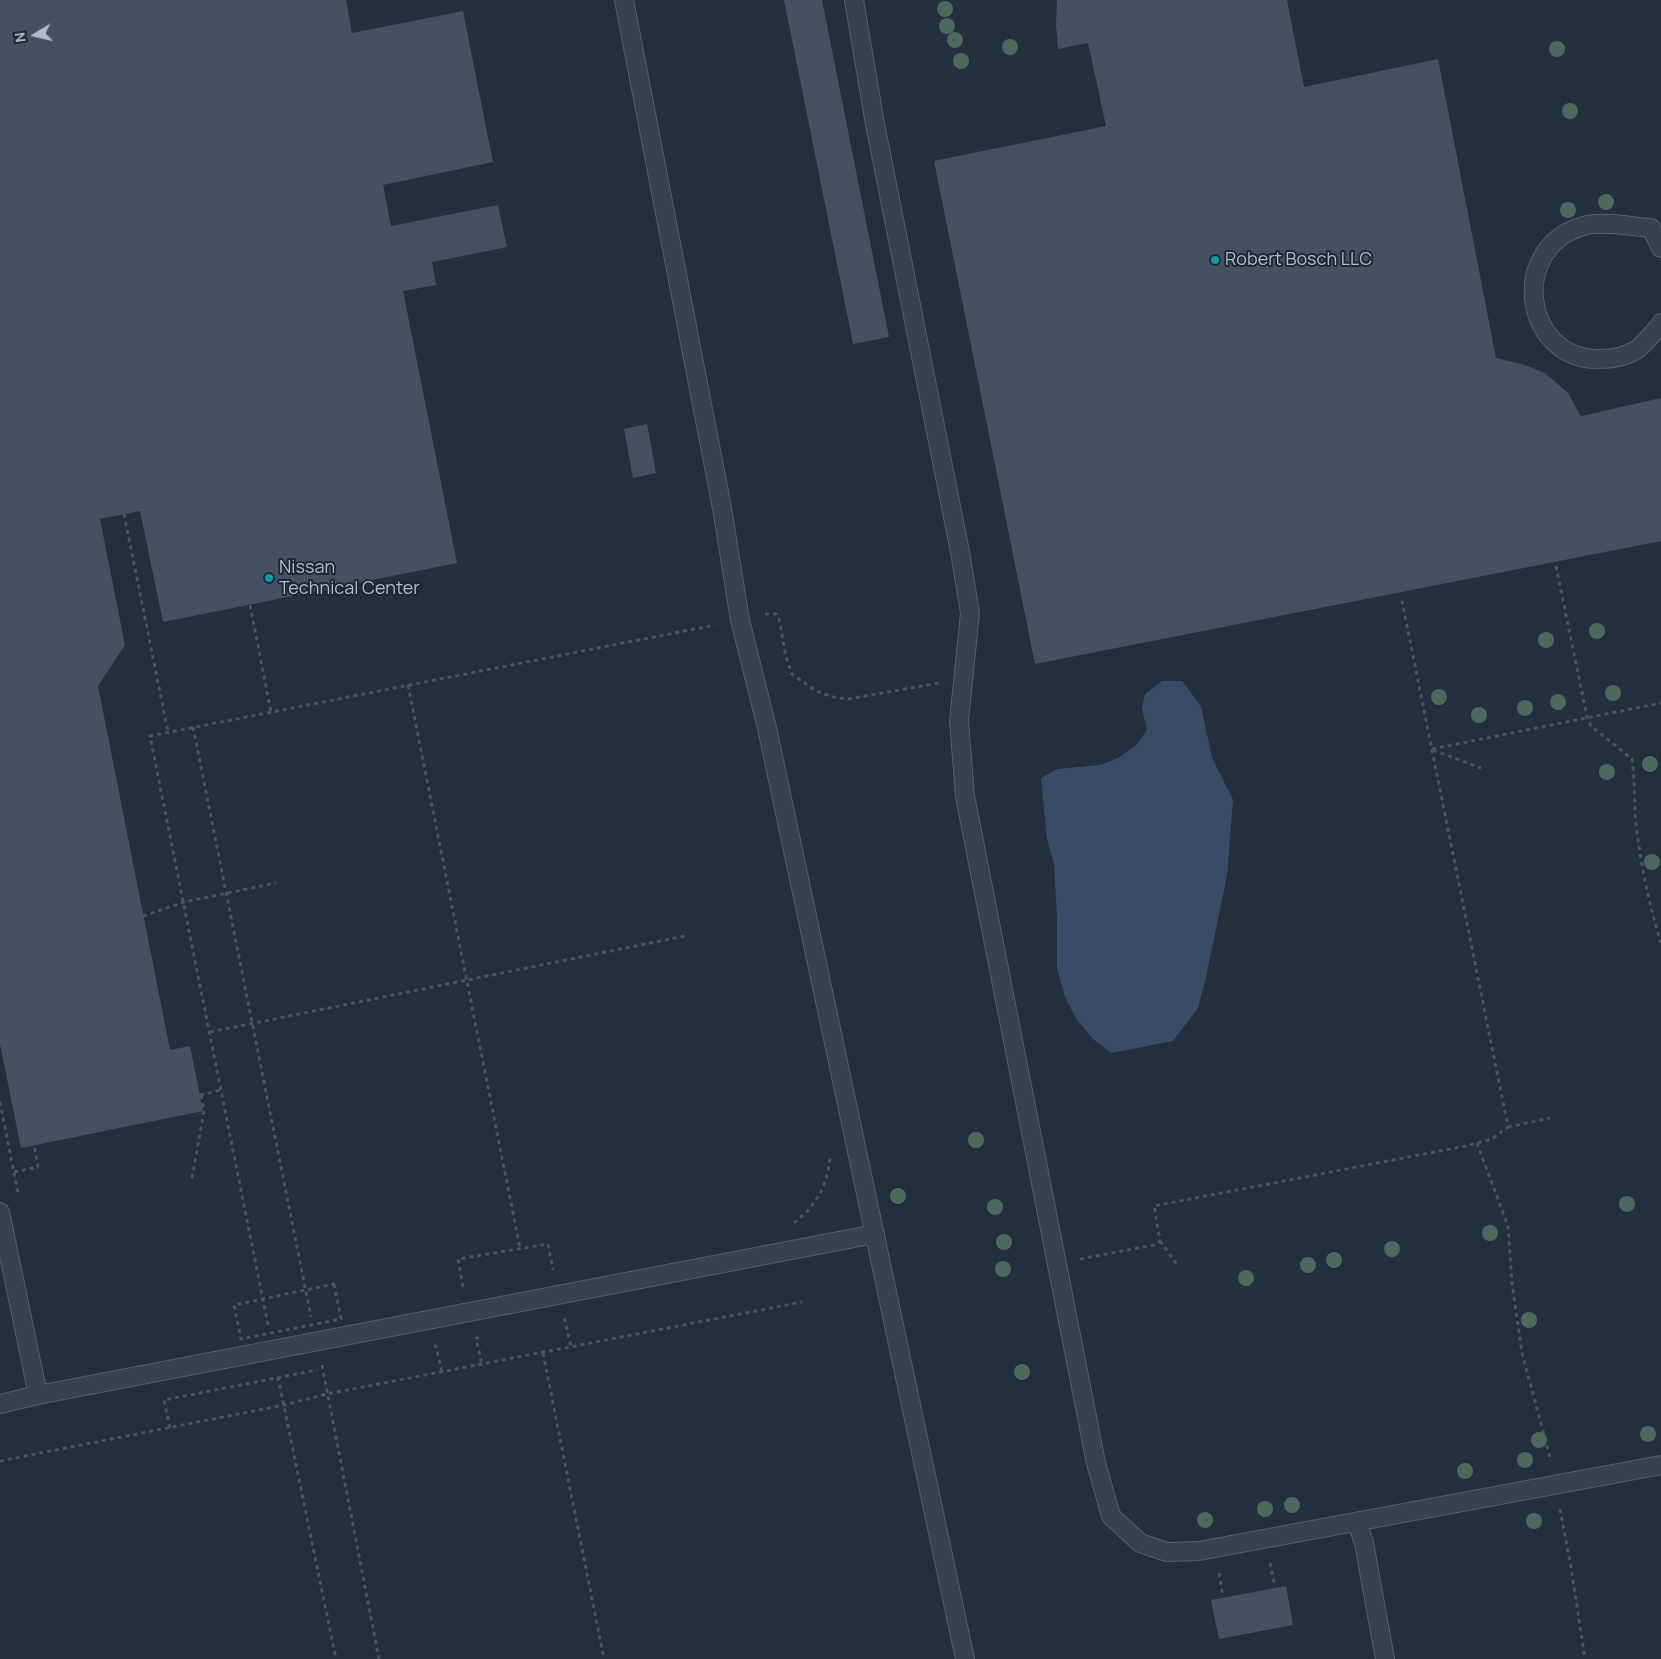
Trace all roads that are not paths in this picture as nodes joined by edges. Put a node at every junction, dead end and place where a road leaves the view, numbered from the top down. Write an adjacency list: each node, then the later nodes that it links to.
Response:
1 (624, 0): 6 (lane)
2 (854, 0): 10 (lane)
3 (1661, 248): 4 (lane)
4 (1661, 323)
5 (0, 1212): 7 (lane)
6 (875, 1234): 7 (lane); 11 (lane)
7 (38, 1395): 8 (lane)
8 (0, 1404)
9 (1661, 1465): 10 (lane)
10 (1357, 1522): 12 (lane)
11 (965, 1659)
12 (1385, 1659)

